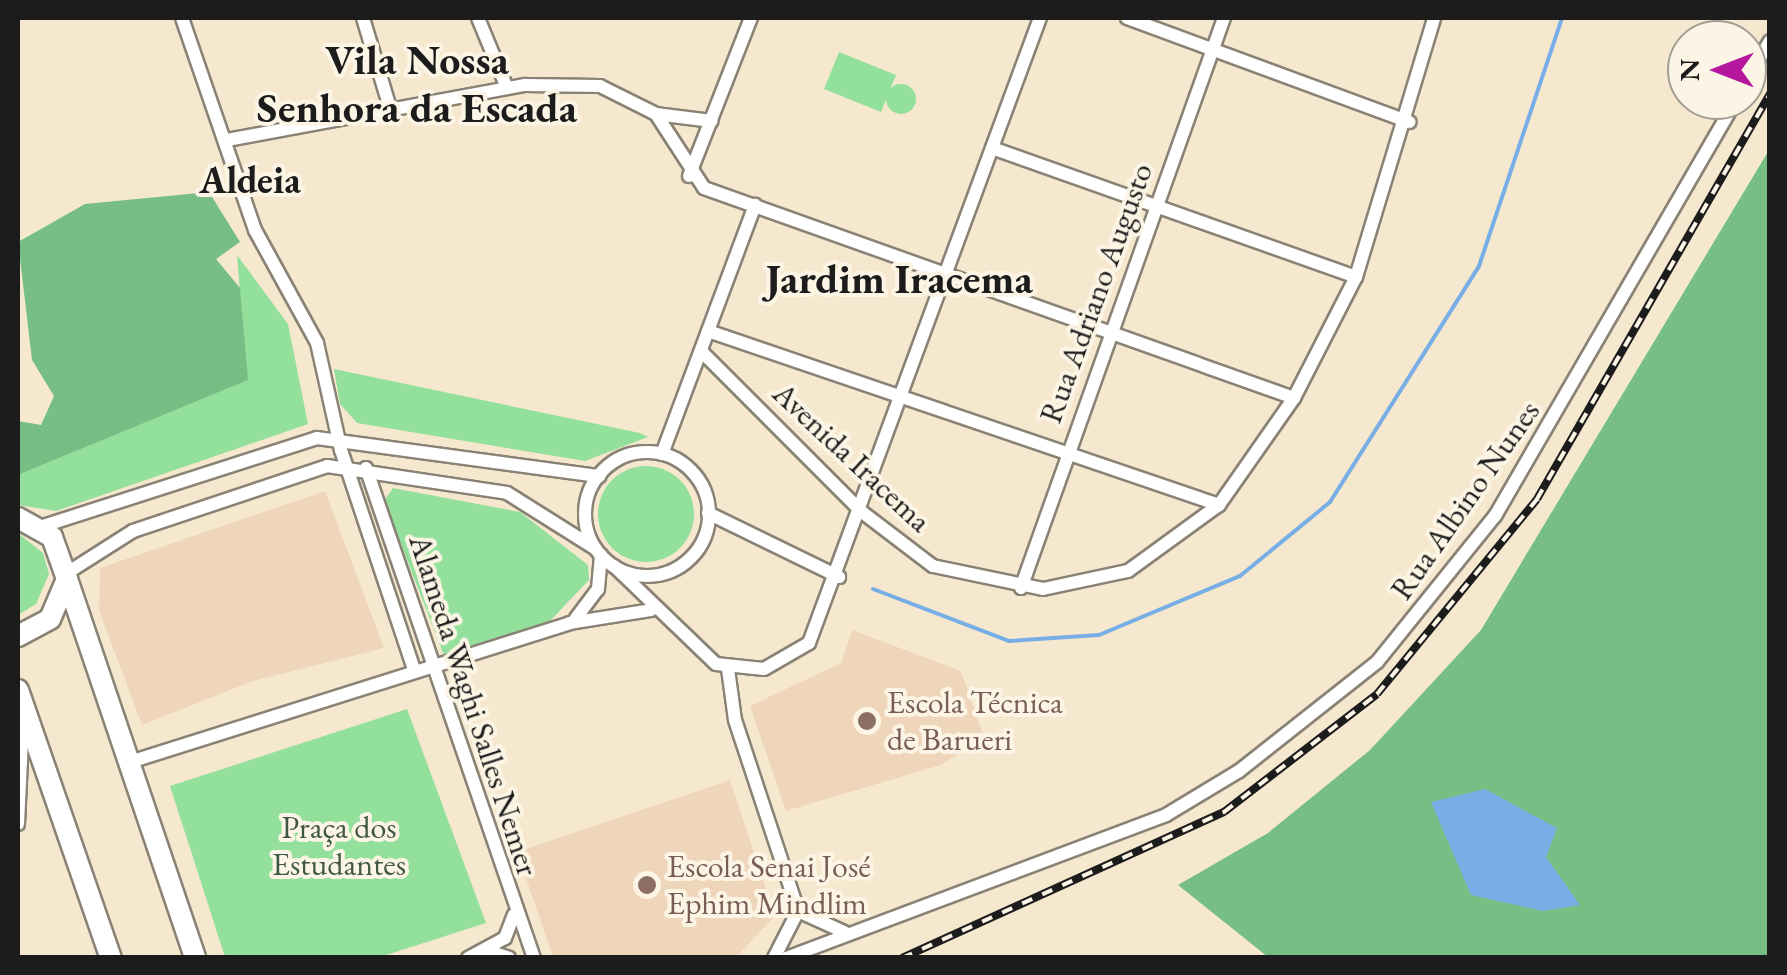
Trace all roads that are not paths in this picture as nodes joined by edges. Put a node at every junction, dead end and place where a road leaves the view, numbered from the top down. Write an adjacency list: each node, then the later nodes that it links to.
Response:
1 (182, 18): 16 (street, Alameda Waghi Salles Nemer)
2 (363, 18): 11 (street)
3 (478, 18): 10 (street)
4 (751, 18): 13 (street)
5 (1040, 18): 17 (street)
6 (1127, 18): 9 (street)
7 (1224, 18): 9 (street, Rua Adriano Augusto)
8 (1434, 18): 15 (street, Avenida Iracema)
9 (1212, 50): 15 (street); 19 (street, Rua Adriano Augusto)
10 (507, 88): 11 (street); 12 (street)
11 (390, 108): 16 (street)
12 (656, 114): 13 (street); 18 (street)
13 (712, 120): 18 (street)
14 (1724, 120): 55 (street, Rua Albino Nunes)
15 (1409, 122): 22 (street, Avenida Iracema)
16 (227, 140): 28 (street, Alameda Waghi Salles Nemer)
17 (992, 148): 19 (street); 21 (street)
18 (690, 176): 20 (street)
19 (1158, 204): 22 (street); 23 (street, Rua Adriano Augusto)
20 (755, 205): 21 (street); 24 (street)
21 (945, 275): 23 (street); 27 (street)
22 (1356, 276): 26 (street, Avenida Iracema)
23 (1109, 330): 26 (street); 30 (street, Rua Adriano Augusto)
24 (708, 331): 25 (street); 27 (street)
25 (701, 350): 29 (street); 35 (street, Avenida Iracema)
26 (1294, 398): 34 (street, Avenida Iracema)
27 (900, 400): 30 (street); 35 (street)
28 (336, 436): 31 (street, Alameda Waghi Salles Nemer); 33 (street); 38 (street)
29 (662, 454): 33 (street); 36 (street)
30 (1066, 457): 34 (street); 43 (street, Rua Adriano Augusto)
31 (346, 466): 32 (street); 41 (street); 49 (street, Alameda Waghi Salles Nemer)
32 (366, 468): 39 (street); 47 (street, Alameda Waghi Salles Nemer)
33 (598, 476): 39 (street)
34 (1220, 506): 43 (street, Avenida Iracema)
35 (862, 512): 42 (street); 43 (street, Avenida Iracema)
36 (708, 513): 40 (street); 42 (street)
37 (18, 518): 38 (main road)
38 (40, 527): 41 (main road)
39 (598, 552): 40 (street); 45 (street)
40 (614, 566): 44 (street)
41 (67, 576): 46 (main road); 51 (main road)
42 (839, 576): 48 (street)
43 (1021, 588)
44 (651, 610): 45 (street); 48 (street)
45 (570, 623): 47 (street)
46 (18, 636)
47 (432, 667): 49 (street); 53 (street, Alameda Waghi Salles Nemer)
48 (728, 669): 54 (street)
49 (415, 672): 51 (street)
50 (20, 697): 52 (street); 57 (main road)
51 (130, 762): 58 (main road)
52 (18, 824)
53 (513, 908): 56 (street); 61 (street, Alameda Waghi Salles Nemer)
54 (798, 911): 55 (street); 62 (street)
55 (846, 932): 63 (street, Rua Albino Nunes)
56 (488, 951): 59 (street); 60 (street)
57 (111, 958)
58 (195, 958)
59 (468, 958)
60 (509, 958)
61 (534, 958)
62 (774, 958)
63 (786, 958)

